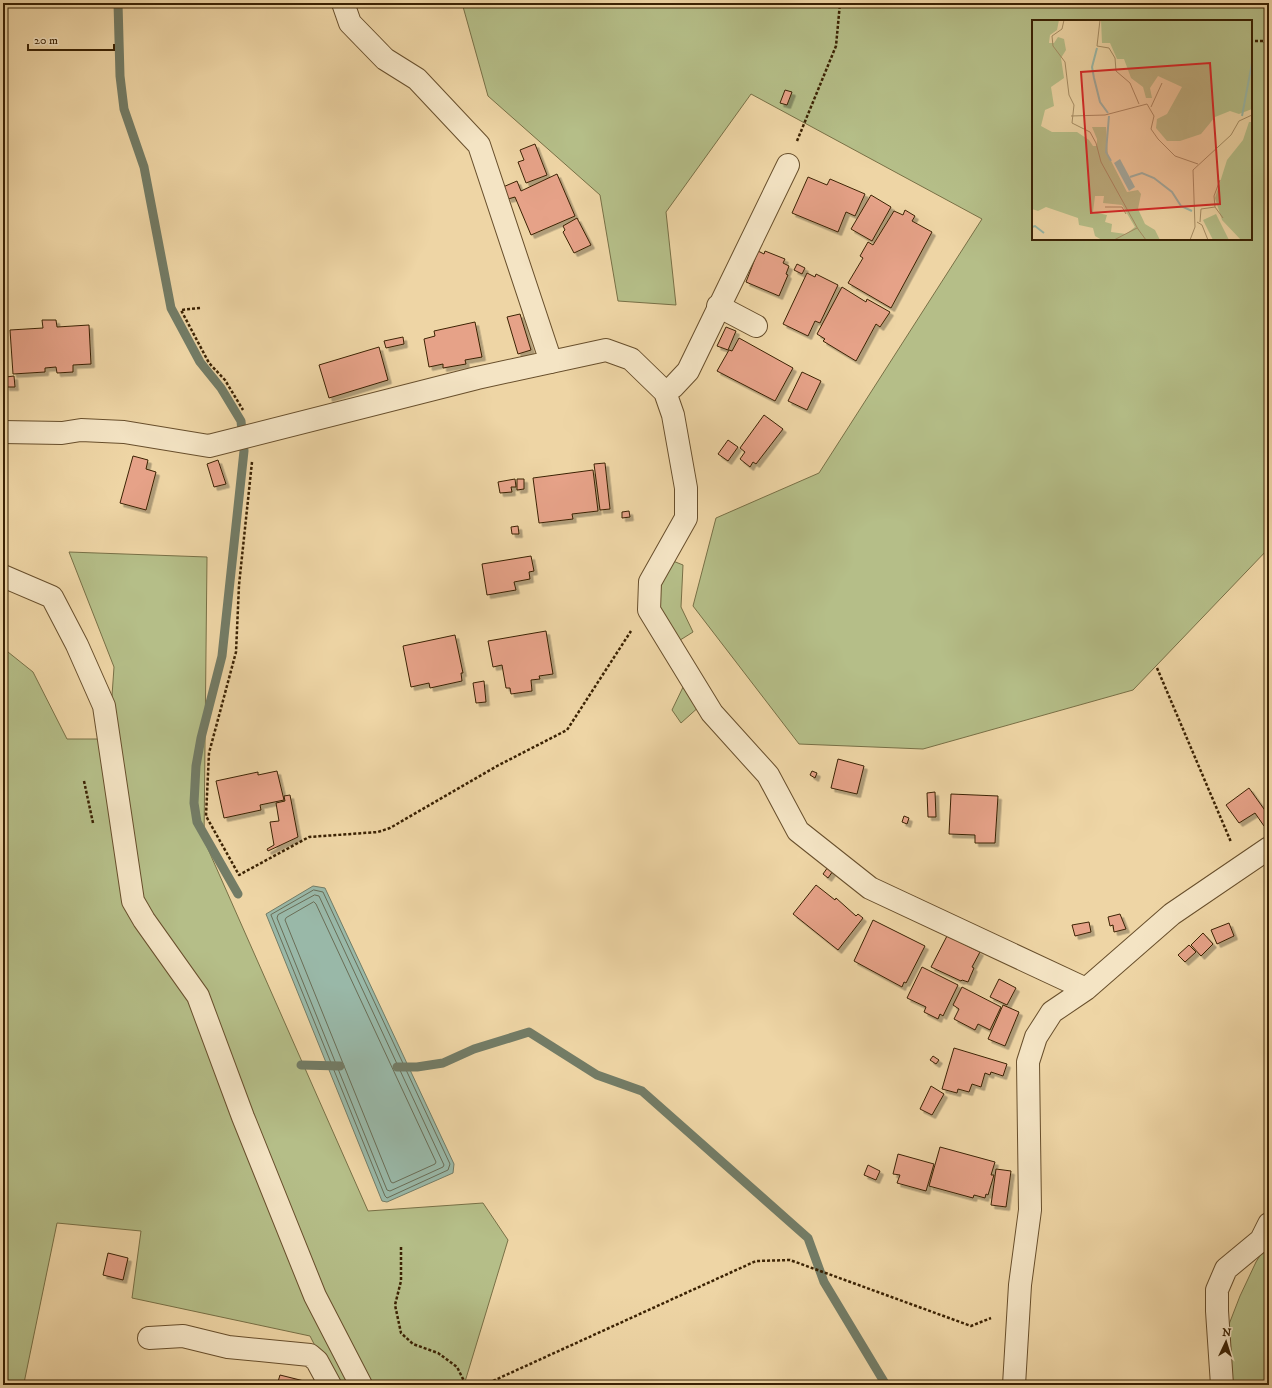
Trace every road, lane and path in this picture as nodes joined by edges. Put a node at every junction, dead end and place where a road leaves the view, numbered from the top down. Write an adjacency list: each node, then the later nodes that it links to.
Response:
1 (343, 3): 6 (street)
2 (840, 3): 7 (path)
3 (1255, 41): 5 (path)
4 (355, 43): 6 (street)
5 (1269, 50)
6 (389, 62): 11 (street)
7 (788, 165): 8 (street)
8 (718, 306): 10 (street); 12 (street)
9 (200, 308): 14 (path)
10 (756, 326)
11 (551, 362): 12 (street); 14 (street)
12 (665, 392): 16 (street)
13 (3, 432): 14 (street)
14 (254, 435): 16 (path)
15 (3, 576): 26 (street)
16 (649, 609): 20 (street)
17 (1156, 668): 19 (path)
18 (1269, 848): 19 (street)
19 (1242, 867): 20 (street)
20 (1086, 989): 23 (street)
21 (1269, 1224): 30 (street)
22 (401, 1247): 27 (path)
23 (1019, 1313): 28 (path); 29 (street)
24 (149, 1338): 25 (street)
25 (330, 1385)
26 (361, 1385)
27 (466, 1385)
28 (484, 1385)
29 (1014, 1385)
30 (1222, 1385)

